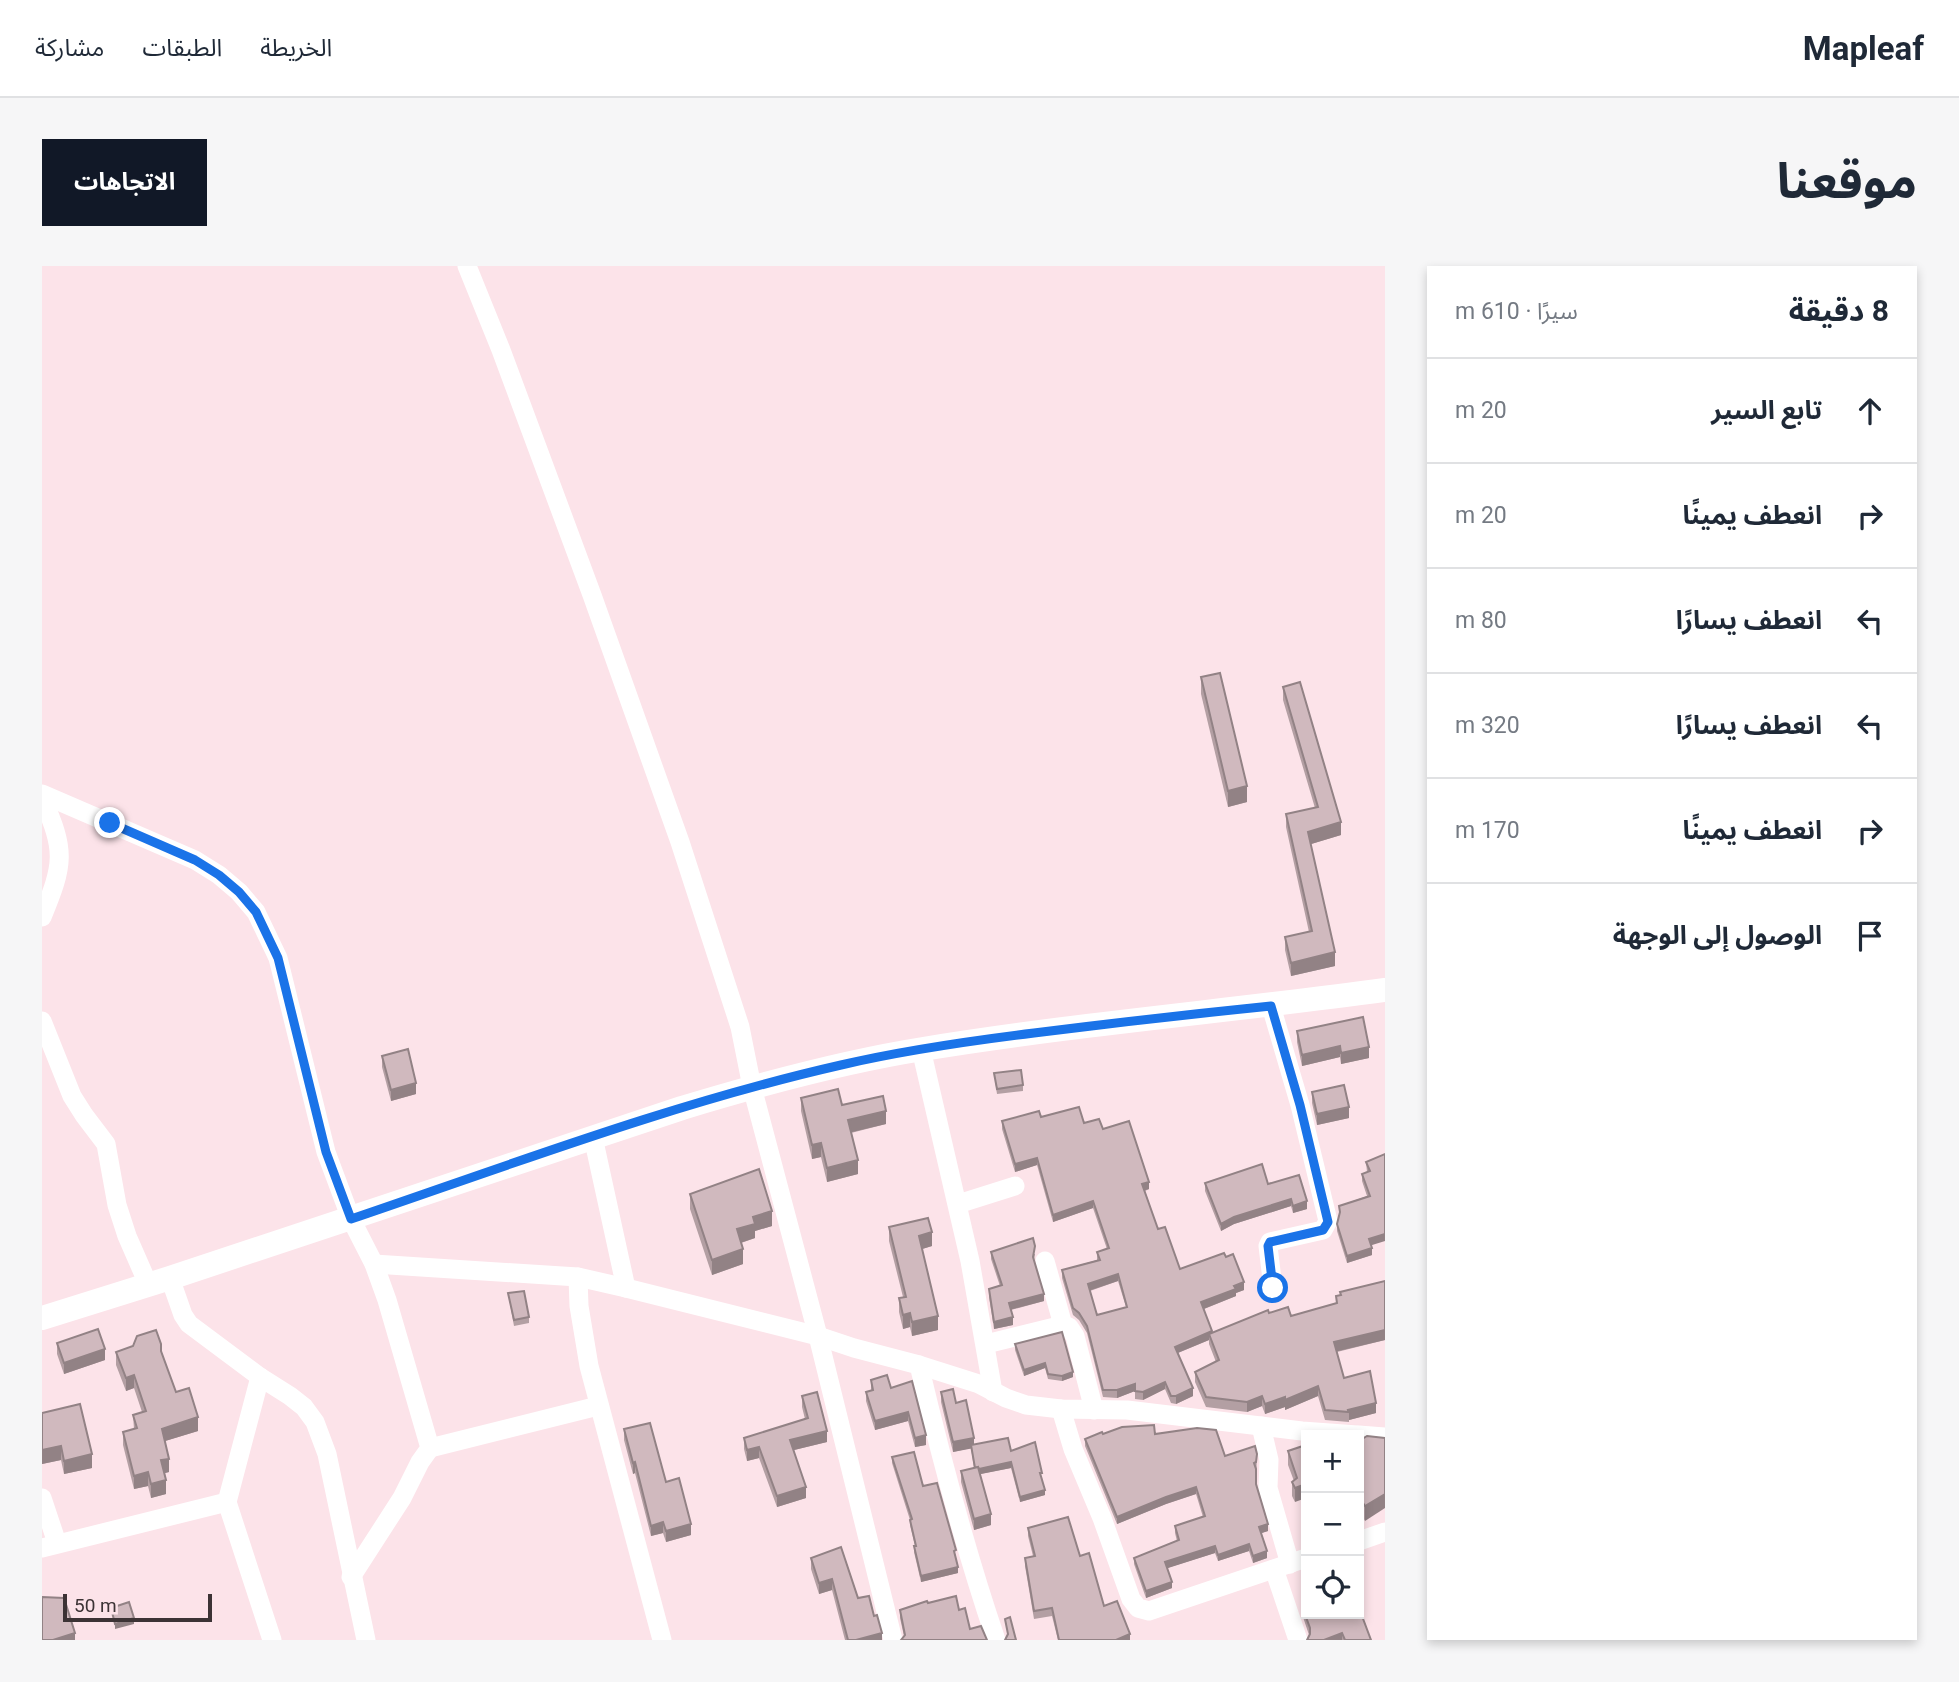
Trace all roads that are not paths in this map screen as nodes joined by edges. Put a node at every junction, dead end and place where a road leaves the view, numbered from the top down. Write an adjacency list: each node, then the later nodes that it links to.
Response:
1 (467, 266): 8 (street)
2 (42, 796): 3 (street); 12 (street)
3 (42, 917)
4 (1384, 993): 5 (street)
5 (1271, 1006): 7 (street); 18 (street)
6 (42, 1021): 16 (street)
7 (921, 1049): 8 (street); 11 (street)
8 (752, 1087): 9 (street); 21 (street)
9 (593, 1137): 12 (street); 17 (street)
10 (1015, 1186): 11 (street)
11 (958, 1204): 22 (street)
12 (351, 1219): 14 (street); 16 (street)
13 (1045, 1261): 20 (street)
14 (374, 1264): 15 (street); 33 (street)
15 (578, 1277): 17 (street); 26 (street)
16 (159, 1281): 19 (street); 24 (street)
17 (626, 1288): 21 (street)
18 (1273, 1288)
19 (42, 1318)
20 (1063, 1325): 22 (street); 28 (street)
21 (818, 1336): 23 (street); 44 (street)
22 (986, 1344): 25 (street)
23 (919, 1365): 25 (street); 45 (street)
24 (260, 1377): 35 (street); 40 (street)
25 (993, 1392): 27 (street)
26 (598, 1406): 33 (street); 43 (street)
27 (1060, 1409): 28 (street); 39 (street)
28 (1094, 1410): 29 (street)
29 (1261, 1426): 30 (street); 39 (street)
30 (1304, 1430)
31 (1364, 1435): 32 (street)
32 (1385, 1437)
33 (430, 1448): 40 (street)
34 (42, 1498): 38 (street)
35 (227, 1502): 38 (street); 41 (street)
36 (1385, 1532): 37 (street)
37 (1364, 1539)
38 (50, 1546)
39 (1290, 1564): 46 (street)
40 (351, 1577): 42 (street)
41 (272, 1640)
42 (366, 1640)
43 (662, 1640)
44 (893, 1640)
45 (996, 1640)
46 (1298, 1640)

